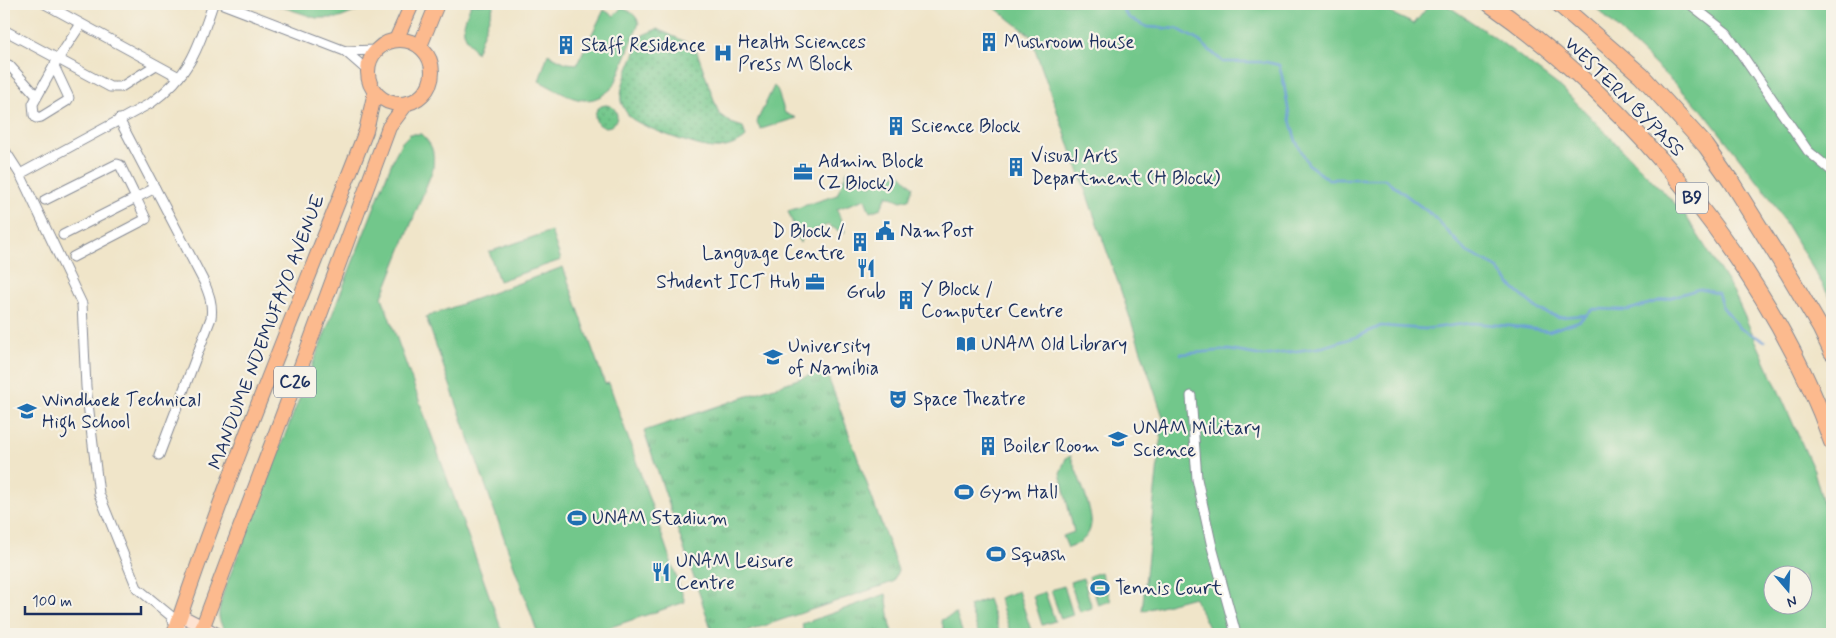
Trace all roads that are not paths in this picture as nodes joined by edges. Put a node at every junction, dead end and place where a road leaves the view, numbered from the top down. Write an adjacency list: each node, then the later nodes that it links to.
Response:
1 (45, 4): 9 (street)
2 (213, 4): 18 (street)
3 (223, 4): 13 (street)
4 (412, 4): 11 (main road)
5 (437, 4): 11 (main road)
6 (1490, 4): 33 (highway, WESTERN BYPASS / B9)
7 (1559, 4): 31 (highway, WESTERN BYPASS / B9)
8 (1690, 4): 24 (street)
9 (80, 24): 14 (street); 16 (street)
10 (4, 30): 14 (street)
11 (409, 42): 12 (main road); 21 (main road, C26)
12 (379, 48): 13 (street); 17 (main road)
13 (344, 51): 17 (street)
14 (56, 63): 16 (street); 20 (street); 20 (street)
15 (9, 65): 20 (street)
16 (156, 65): 18 (street)
17 (368, 71): 19 (main road)
18 (179, 77): 22 (street)
19 (375, 92): 21 (main road); 35 (main road, MANDUME NDEMUFAYO AVENUE / C26)
20 (37, 96)
21 (407, 103): 36 (main road, C26)
22 (119, 120): 25 (street); 26 (street)
23 (4, 149): 25 (street)
24 (1832, 171)
25 (20, 174): 35 (street)
26 (155, 188): 27 (street); 34 (street)
27 (136, 198): 28 (street); 29 (street); 30 (street)
28 (45, 200)
29 (63, 235)
30 (73, 257)
31 (1832, 352)
32 (1191, 396): 39 (street)
33 (1832, 442)
34 (159, 455)
35 (175, 623): 36 (main road); 37 (main road)
36 (202, 630): 38 (main road)
37 (190, 634)
38 (217, 634)
39 (1236, 634)

